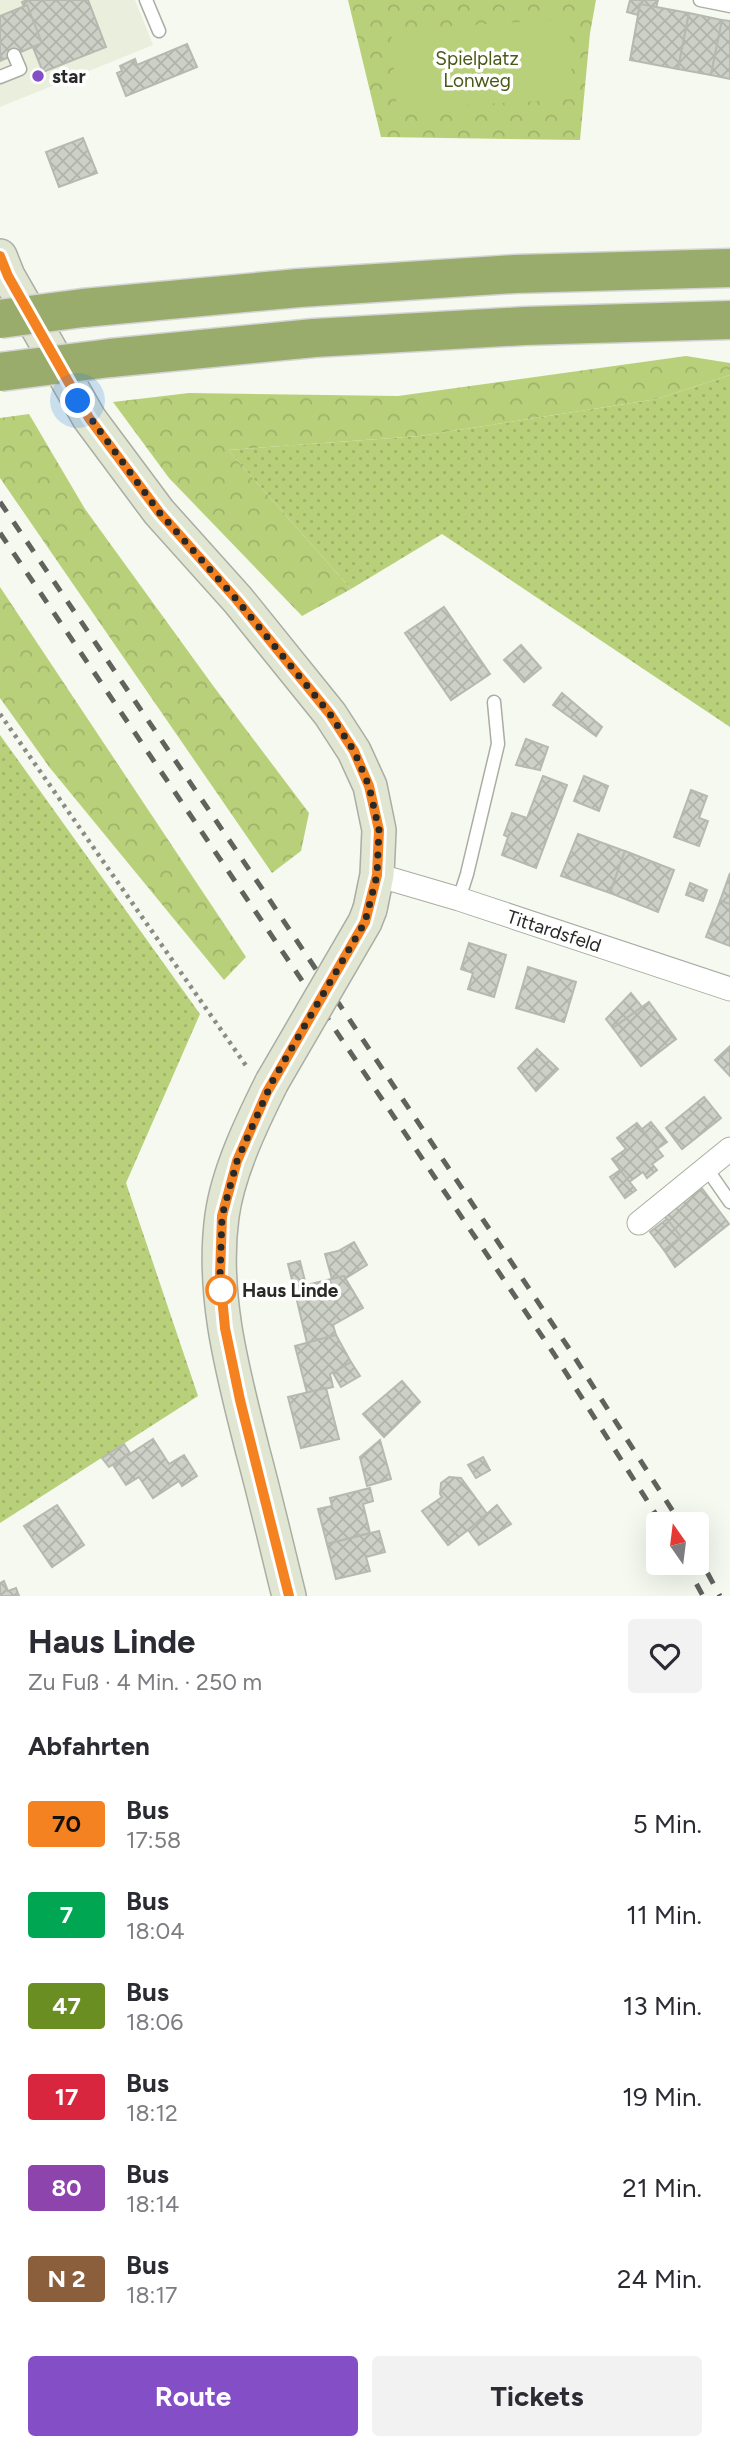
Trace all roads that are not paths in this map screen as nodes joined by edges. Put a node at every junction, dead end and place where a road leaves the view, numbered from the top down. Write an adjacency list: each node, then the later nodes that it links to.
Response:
1 (146, 0): 4 (lane)
2 (700, 0): 3 (lane)
3 (730, 6)
4 (159, 31)
5 (14, 55): 6 (lane)
6 (0, 77)
7 (0, 256): 13 (main road)
8 (730, 268): 9 (highway, bridge)
9 (0, 319)
10 (730, 320): 11 (highway, bridge)
11 (0, 372)
12 (494, 702): 14 (lane)
13 (377, 875): 14 (street, Tittardsfeld); 20 (main road, bridge)
14 (458, 899): 15 (street, Tittardsfeld)
15 (730, 989)
16 (730, 1149): 17 (street)
17 (707, 1169): 18 (lane); 19 (street)
18 (730, 1202)
19 (639, 1223)
20 (289, 1596)

